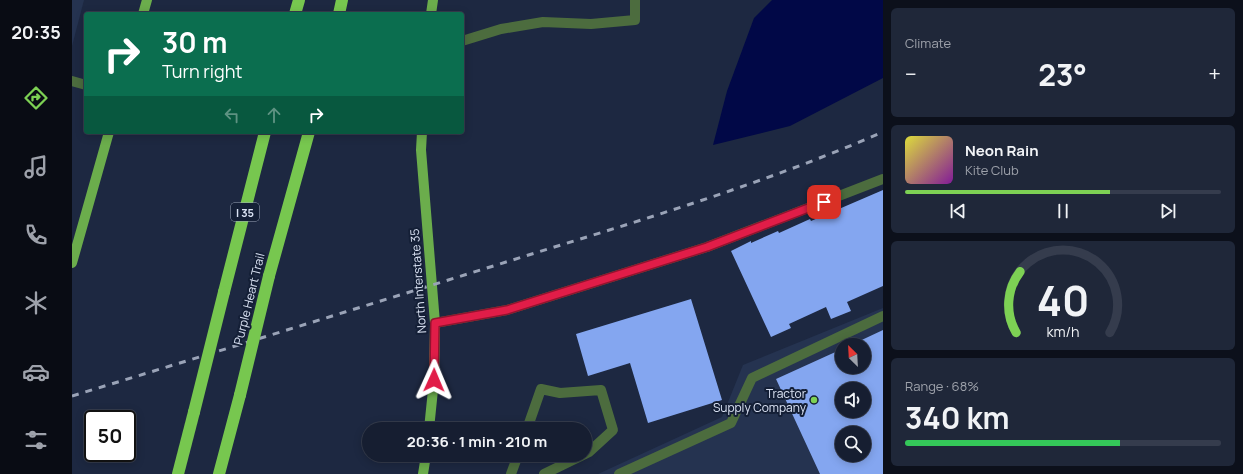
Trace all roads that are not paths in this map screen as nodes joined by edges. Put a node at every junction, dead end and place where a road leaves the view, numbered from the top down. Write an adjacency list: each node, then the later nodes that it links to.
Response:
1 (147, 0): 6 (main road)
2 (298, 0): 7 (highway)
3 (342, 0): 8 (highway)
4 (433, 0): 9 (main road)
5 (635, 0): 10 (lane)
6 (144, 12)
7 (295, 12)
8 (339, 12)
9 (431, 12)
10 (464, 40)
11 (72, 81): 12 (lane)
12 (84, 84)
13 (108, 134): 18 (main road)
14 (264, 134): 27 (highway, I 35, bridge)
15 (307, 134): 28 (highway, Purple Heart Trail, bridge)
16 (422, 134): 20 (main road, North Interstate 35)
17 (883, 179): 20 (lane)
18 (72, 263)
19 (883, 316): 32 (lane)
20 (435, 323): 21 (main road, North Interstate 35)
21 (430, 422)
22 (529, 422): 23 (lane)
23 (592, 449)
24 (425, 462): 29 (main road)
25 (515, 462): 30 (lane)
26 (569, 462): 31 (lane)
27 (178, 474)
28 (220, 474)
29 (423, 474)
30 (511, 474)
31 (544, 474)
32 (619, 474)

